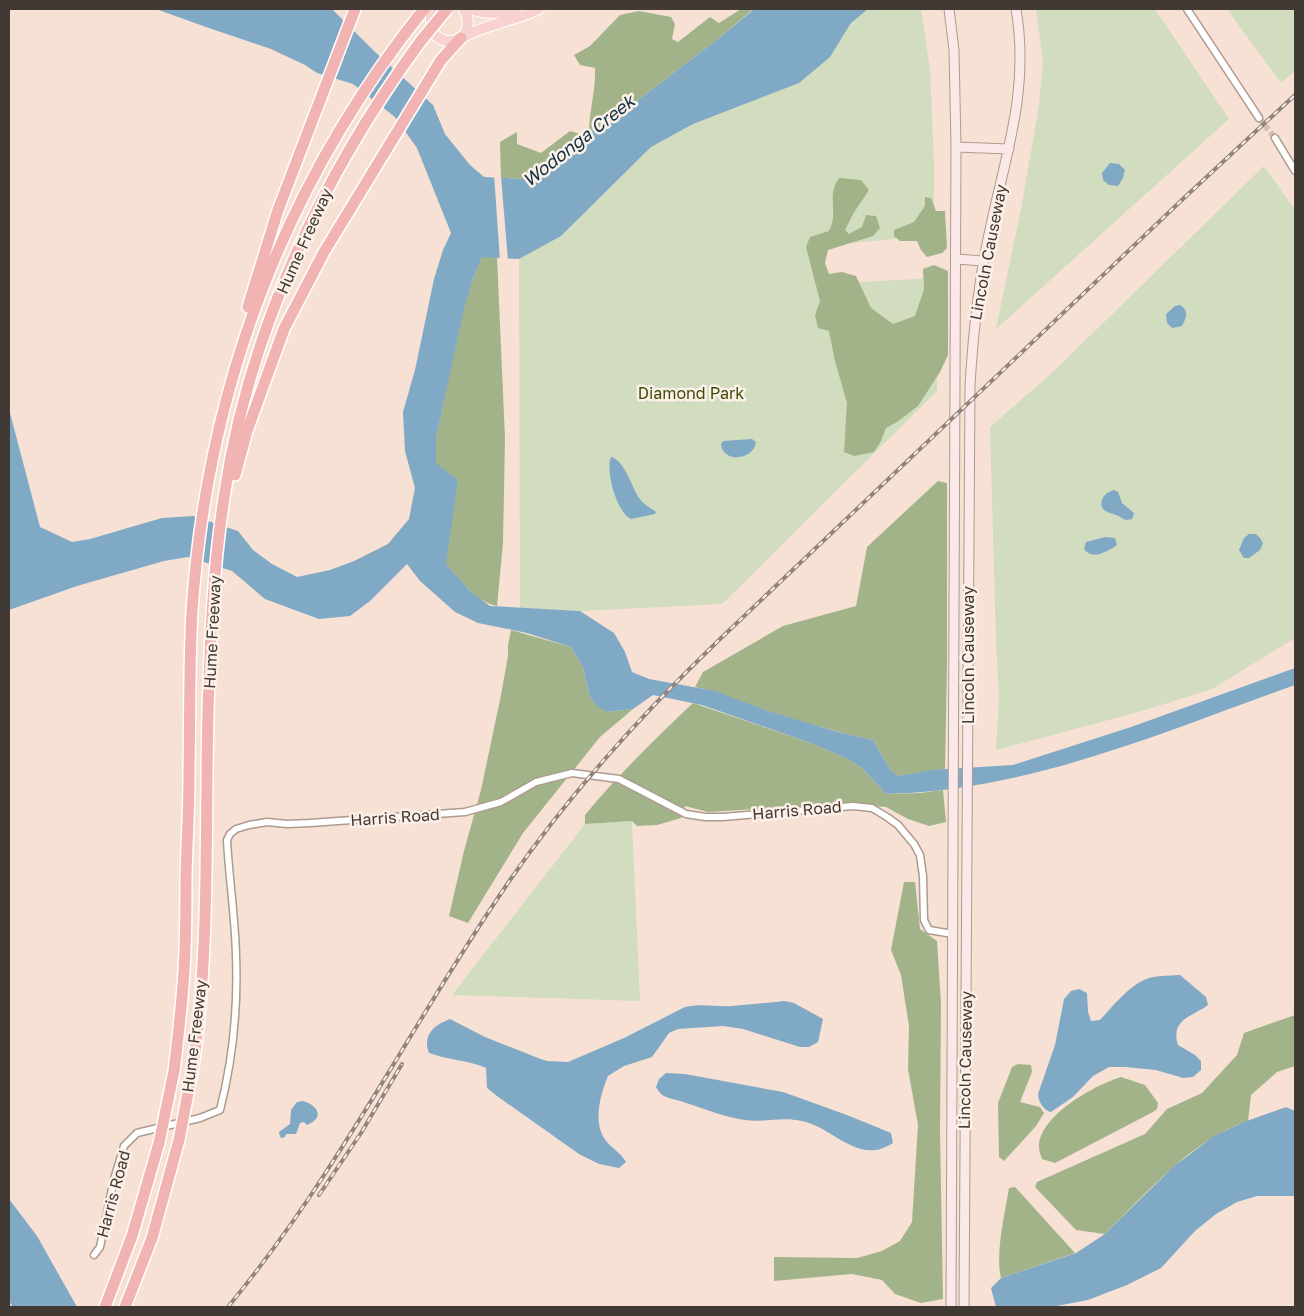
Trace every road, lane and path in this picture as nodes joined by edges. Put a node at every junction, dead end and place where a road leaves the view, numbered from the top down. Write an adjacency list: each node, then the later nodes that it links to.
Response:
1 (355, 9): 24 (highway)
2 (420, 9): 16 (highway)
3 (424, 9): 16 (highway, Hume Freeway)
4 (429, 9): 14 (main road)
5 (435, 9): 14 (main road)
6 (448, 9): 25 (highway, Hume Freeway, bridge)
7 (464, 9): 15 (main road)
8 (472, 9): 9 (main road)
9 (516, 9)
10 (538, 9): 15 (main road)
11 (949, 9): 19 (main road, Lincoln Causeway)
12 (1016, 9): 20 (main road, Lincoln Causeway)
13 (1187, 9): 17 (street)
14 (430, 23): 15 (main road)
15 (462, 37): 25 (highway)
16 (400, 38): 24 (highway, Hume Freeway)
17 (1259, 118)
18 (1275, 138): 21 (street)
19 (956, 147): 20 (main road); 22 (main road, Lincoln Causeway)
20 (1009, 149): 23 (main road, Lincoln Causeway)
21 (1295, 171)
22 (956, 259): 23 (main road); 26 (main road, Lincoln Causeway)
23 (983, 261): 27 (main road, Lincoln Causeway)
24 (234, 367): 32 (highway, Hume Freeway, bridge)
25 (236, 454): 29 (highway, Hume Freeway, bridge)
26 (953, 934): 27 (main road); 28 (street, Harris Road); 30 (main road, Lincoln Causeway)
27 (967, 934): 31 (main road, Lincoln Causeway)
28 (94, 1255)
29 (127, 1304)
30 (951, 1305)
31 (964, 1305)
32 (106, 1307)

